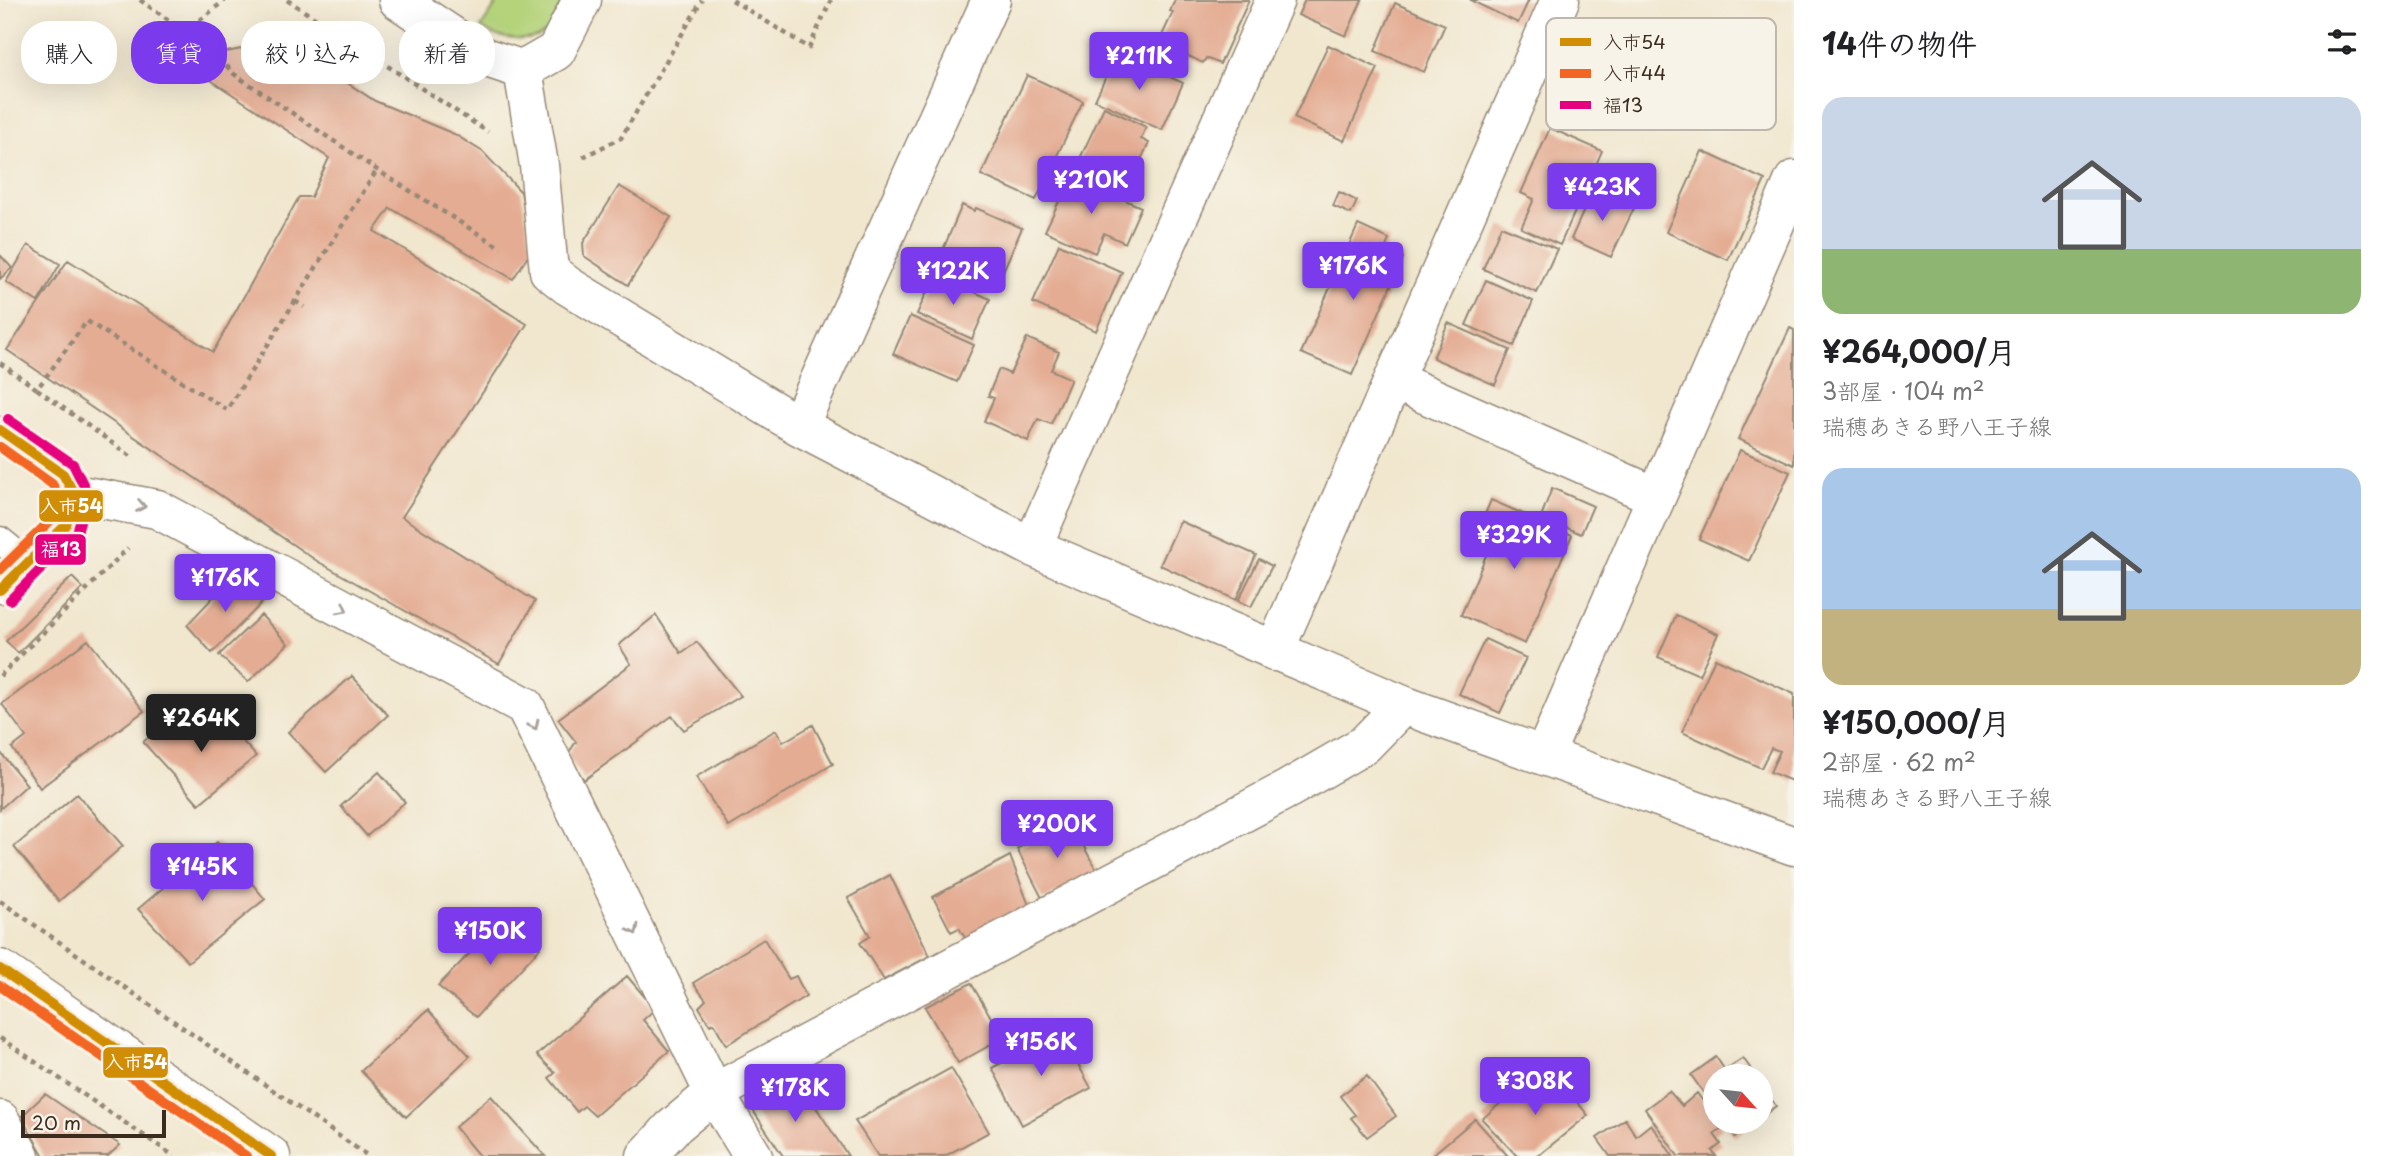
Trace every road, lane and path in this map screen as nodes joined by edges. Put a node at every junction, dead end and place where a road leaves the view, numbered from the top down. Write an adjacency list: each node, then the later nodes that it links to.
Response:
1 (140, 0): 13 (path)
2 (225, 0): 14 (path)
3 (286, 0): 18 (path)
4 (582, 0): 17 (street)
5 (702, 0): 19 (path)
6 (732, 0): 7 (path)
7 (831, 0)
8 (991, 0): 28 (street)
9 (1275, 0): 35 (street)
10 (1560, 0): 12 (street)
11 (418, 5): 17 (street)
12 (1552, 18)
13 (170, 21)
14 (199, 21)
15 (1546, 32): 26 (street)
16 (227, 66): 20 (path)
17 (523, 70): 28 (street)
18 (491, 134)
19 (571, 163)
20 (377, 170): 22 (path); 23 (path)
21 (1794, 180): 32 (street)
22 (489, 242)
23 (295, 302): 24 (path); 27 (path)
24 (304, 307)
25 (0, 363): 27 (path)
26 (1393, 380): 32 (street); 38 (street)
27 (37, 389): 30 (path)
28 (799, 426): 35 (street)
29 (0, 430): 31 (lane)
30 (139, 462)
31 (74, 494): 36 (lane); 46 (street, one-way to 46)
32 (1655, 496): 41 (street)
33 (0, 540): 36 (lane)
34 (136, 540): 39 (path)
35 (1032, 547): 38 (street)
36 (28, 563): 37 (lane)
37 (0, 590)
38 (1274, 652): 40 (street)
39 (0, 676)
40 (1403, 705): 41 (street); 46 (street)
41 (1544, 756): 42 (street)
42 (1794, 846)
43 (0, 901): 51 (path)
44 (0, 969): 50 (street)
45 (0, 1038): 49 (path)
46 (714, 1093): 52 (street); 53 (street)
47 (0, 1120): 48 (street)
48 (20, 1156)
49 (174, 1156)
50 (271, 1156)
51 (368, 1156)
52 (646, 1156)
53 (753, 1156)

